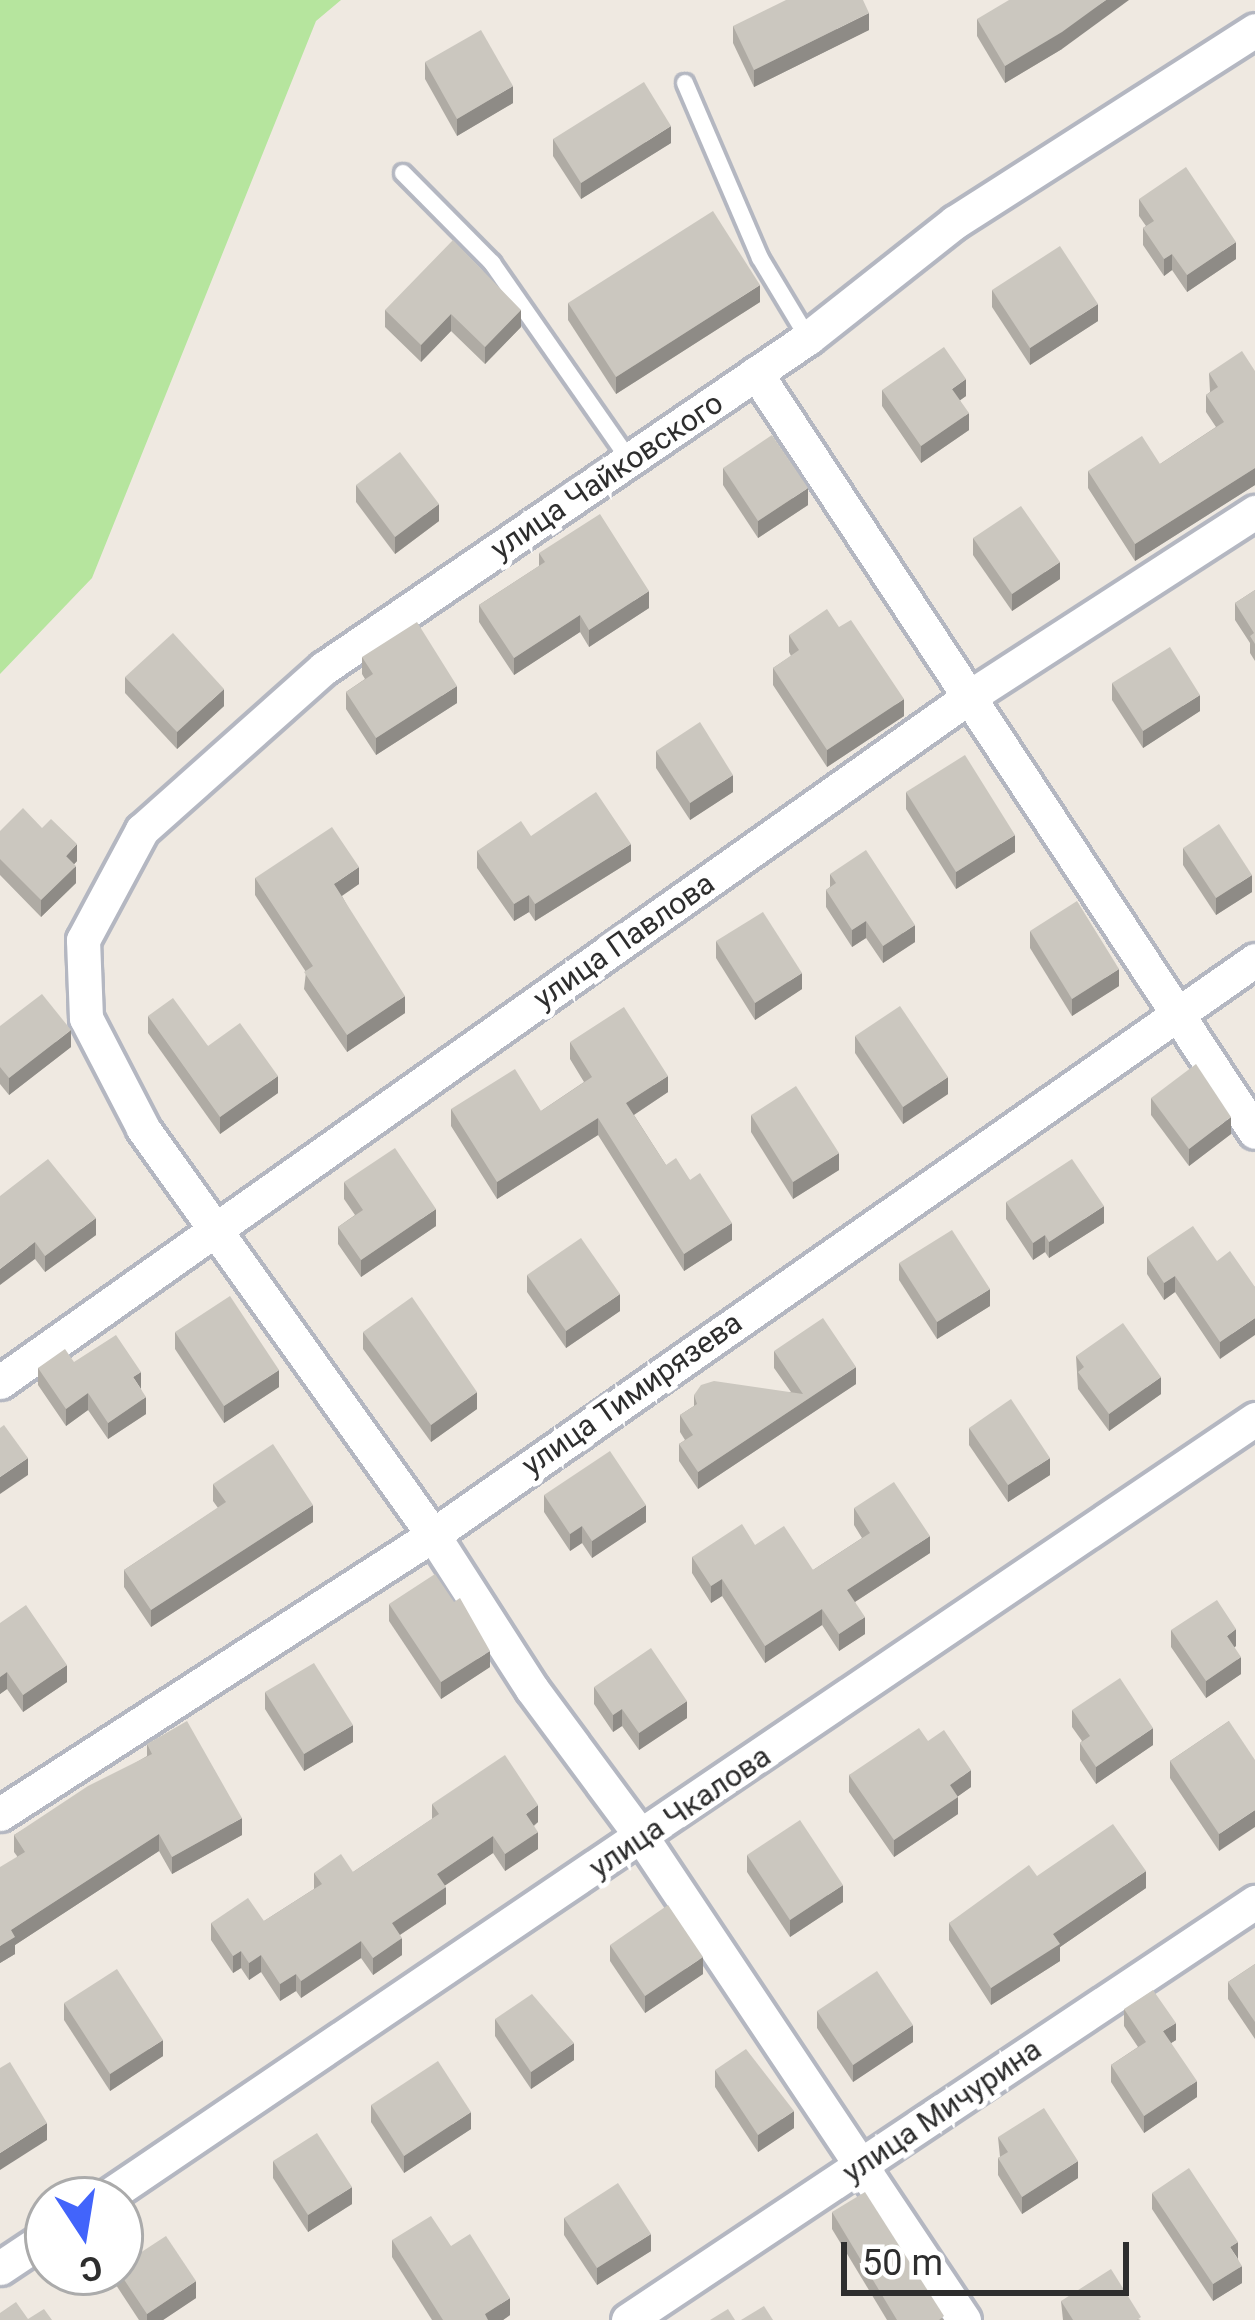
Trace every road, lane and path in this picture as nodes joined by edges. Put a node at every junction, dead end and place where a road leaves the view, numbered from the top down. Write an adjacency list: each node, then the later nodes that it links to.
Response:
1 (1255, 30): 4 (street, улица Чайковского)
2 (685, 82): 4 (lane)
3 (403, 173): 6 (lane)
4 (808, 338): 5 (street, улица Чайковского)
5 (756, 373): 6 (street, улица Чайковского); 8 (street)
6 (631, 461): 12 (street, улица Чайковского)
7 (1255, 512): 8 (street, улица Павлова)
8 (969, 697): 10 (street); 12 (street, улица Павлова)
9 (1255, 960): 10 (street, улица Тимирязева)
10 (1175, 1011): 11 (street); 15 (street, улица Тимирязева)
11 (1255, 1132)
12 (217, 1229): 13 (street, улица Павлова); 15 (street)
13 (0, 1382)
14 (1255, 1419): 17 (street, улица Чкалова)
15 (433, 1535): 16 (street, улица Тимирязева); 17 (street)
16 (0, 1814)
17 (643, 1839): 19 (street); 20 (street, улица Чкалова)
18 (1255, 1902): 19 (street, улица Мичурина)
19 (862, 2164): 21 (street, улица Мичурина); 22 (street)
20 (138, 2176)
21 (628, 2320)
22 (964, 2320)

